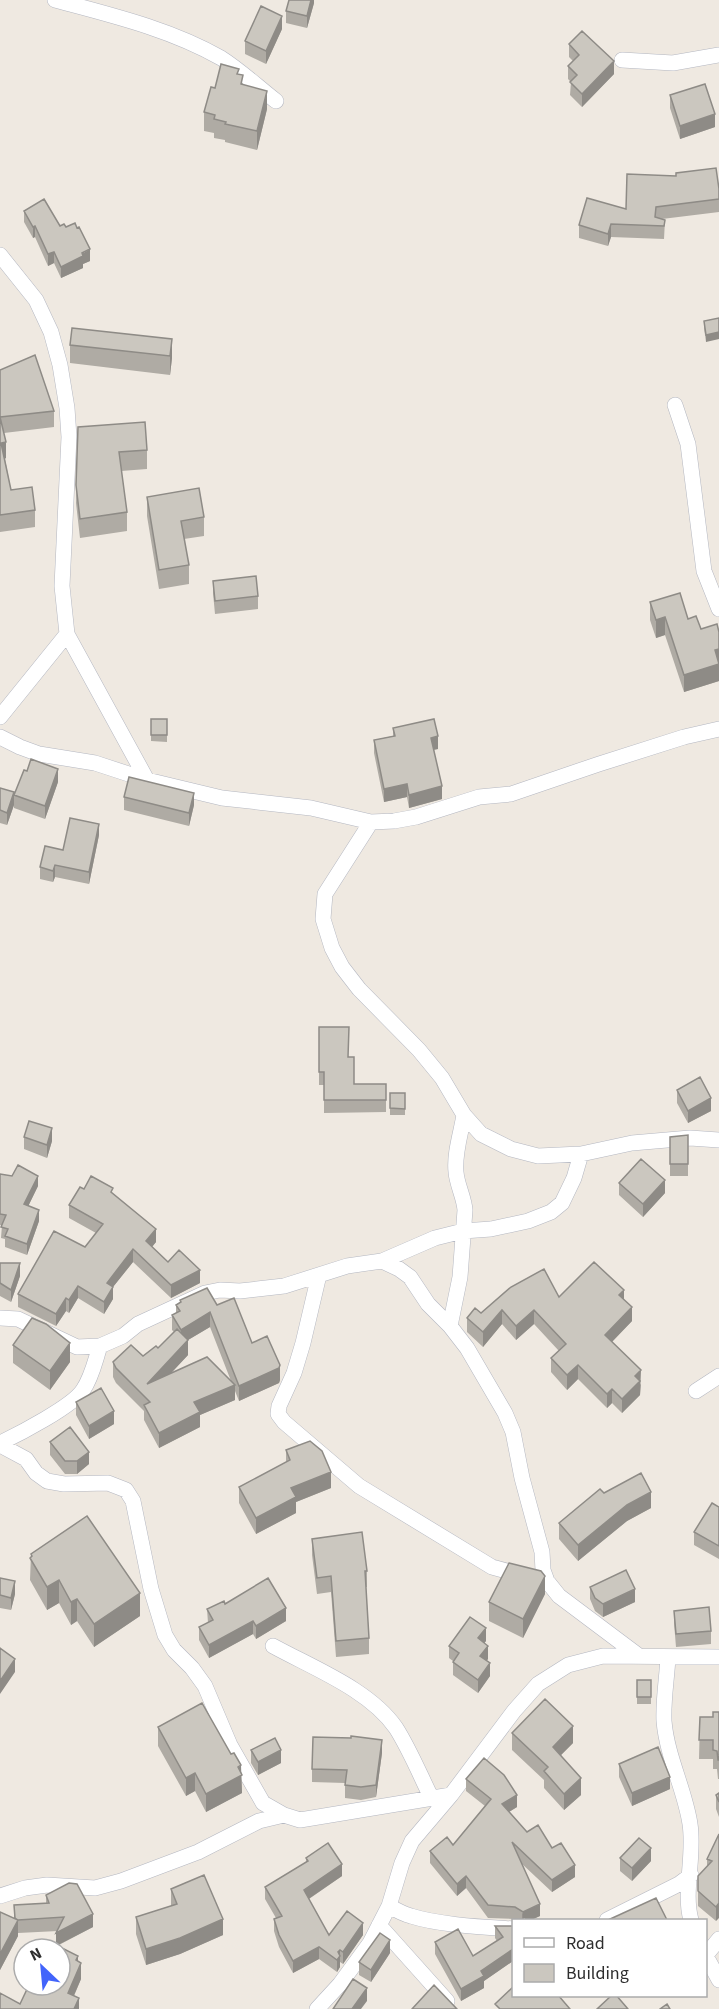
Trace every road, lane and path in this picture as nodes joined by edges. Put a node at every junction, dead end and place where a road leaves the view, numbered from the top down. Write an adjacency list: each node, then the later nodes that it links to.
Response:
1 (56, 0): 4 (street)
2 (719, 55): 3 (street)
3 (622, 60)
4 (276, 101)
5 (0, 255): 8 (street)
6 (675, 405): 7 (street)
7 (719, 609)
8 (67, 634): 9 (street); 12 (street)
9 (0, 717)
10 (719, 729): 13 (street)
11 (0, 737): 12 (street)
12 (147, 780): 13 (street)
13 (371, 822): 14 (street)
14 (464, 1114): 16 (street); 17 (street)
15 (719, 1140): 16 (street)
16 (581, 1154): 17 (street)
17 (463, 1231): 18 (street); 21 (street)
18 (382, 1261): 19 (street); 21 (street)
19 (319, 1275): 22 (street); 26 (street)
20 (0, 1318): 22 (street)
21 (450, 1326): 26 (street)
22 (100, 1346): 25 (street)
23 (719, 1376): 24 (street)
24 (696, 1391)
25 (0, 1444): 33 (street)
26 (547, 1581): 28 (street)
27 (273, 1646): 32 (street)
28 (639, 1656): 29 (street); 31 (street)
29 (668, 1657): 30 (street); 34 (street)
30 (719, 1657)
31 (451, 1795): 32 (street); 36 (street)
32 (432, 1799): 33 (street)
33 (284, 1815): 35 (street)
34 (691, 1875): 37 (street); 38 (street)
35 (0, 1896)
36 (389, 1906): 39 (street); 40 (street)
37 (610, 1919)
38 (692, 1919)
39 (379, 1925): 45 (street); 46 (street)
40 (512, 1929)
41 (719, 1939): 42 (street)
42 (707, 1953)
43 (707, 1959): 44 (street)
44 (719, 1980)
45 (452, 2008)
46 (317, 2009)

